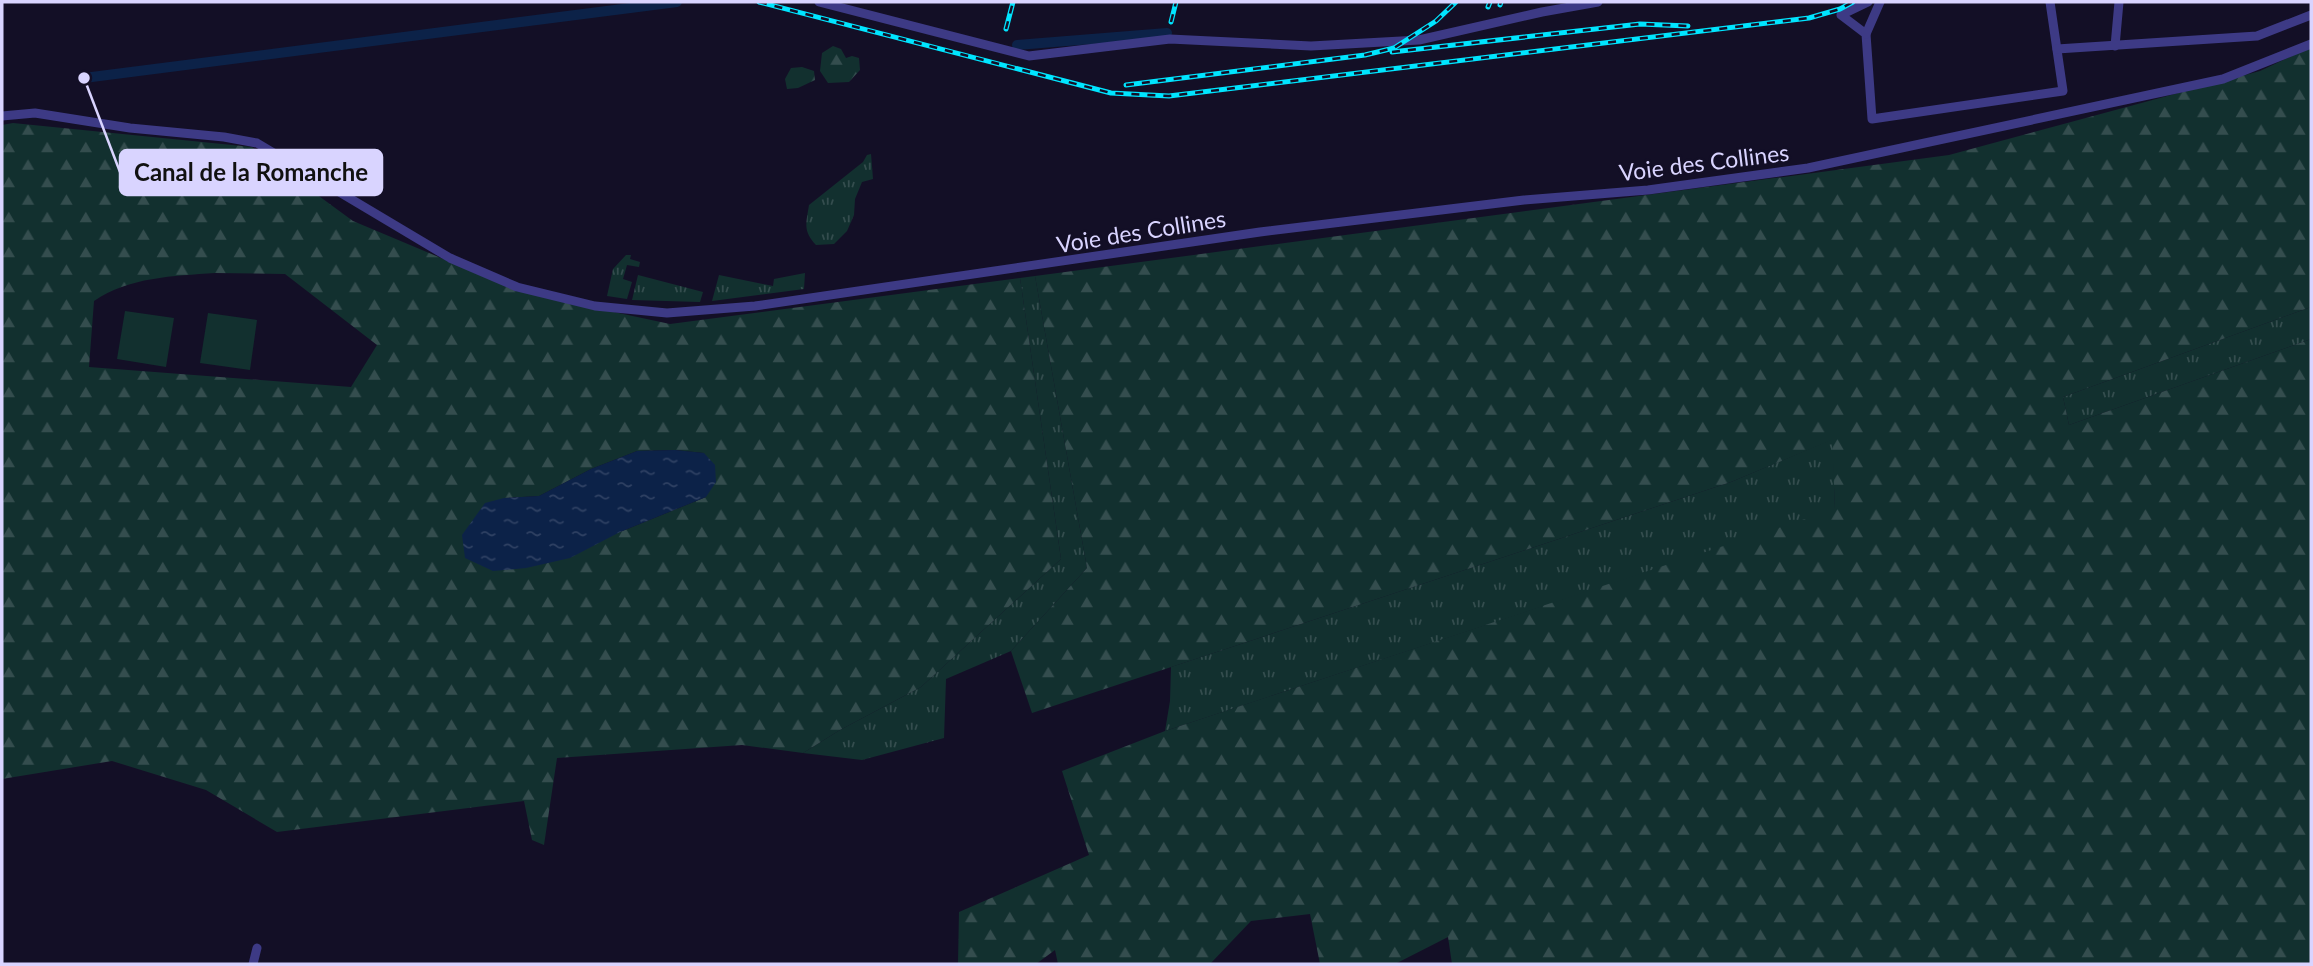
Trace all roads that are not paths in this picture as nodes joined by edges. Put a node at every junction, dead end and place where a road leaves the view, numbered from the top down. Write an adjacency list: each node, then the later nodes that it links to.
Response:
1 (819, 2): 2 (street)
2 (1598, 2)
3 (1868, 2): 8 (street)
4 (1880, 2): 8 (street)
5 (2050, 2): 11 (street)
6 (2119, 2): 10 (street)
7 (2311, 15): 10 (street)
8 (1866, 34): 11 (street)
9 (2311, 44): 12 (street, Voie des Collines)
10 (2115, 46): 11 (street)
11 (2057, 49)
12 (2, 116)
13 (257, 947): 14 (street)
14 (253, 964)

